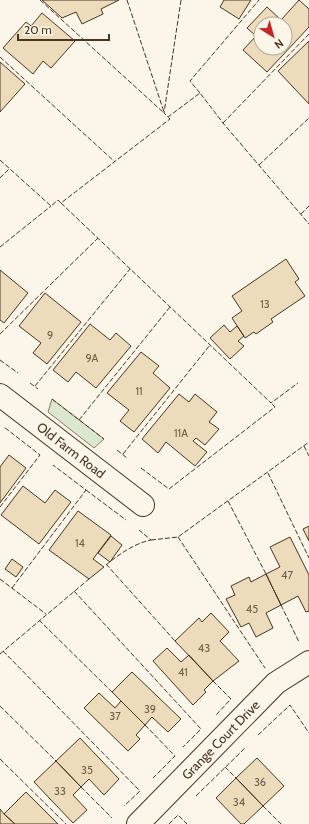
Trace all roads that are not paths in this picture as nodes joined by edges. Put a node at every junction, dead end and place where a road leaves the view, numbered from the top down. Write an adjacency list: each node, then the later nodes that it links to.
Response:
1 (0, 395): 2 (street, Old Farm Road)
2 (143, 505)
3 (309, 662): 4 (street, Grange Court Drive)
4 (138, 824)

